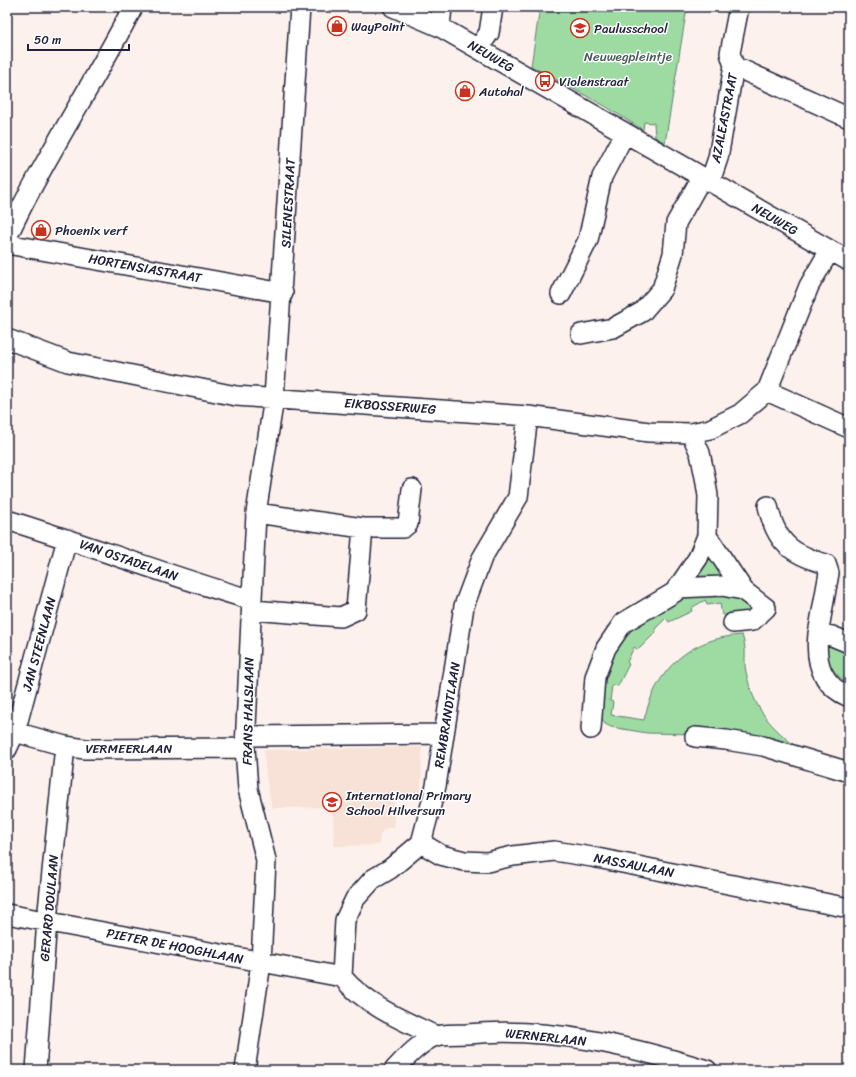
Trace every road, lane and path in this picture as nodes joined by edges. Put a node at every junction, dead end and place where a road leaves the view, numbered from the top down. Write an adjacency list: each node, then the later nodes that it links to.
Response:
1 (133, 7): 13 (street)
2 (300, 7): 17 (street, SILENESTRAAT)
3 (393, 7): 7 (street, NEUWEG)
4 (442, 7): 7 (street)
5 (493, 7): 8 (street)
6 (739, 7): 9 (street, AZALEASTRAAT)
7 (440, 27): 8 (street, NEUWEG)
8 (480, 50): 11 (street, NEUWEG)
9 (734, 66): 10 (street); 12 (street, AZALEASTRAAT)
10 (849, 118)
11 (625, 133): 12 (street, NEUWEG); 18 (street)
12 (706, 180): 15 (street, NEUWEG); 19 (street)
13 (7, 238)
14 (7, 244): 17 (street, HORTENSIASTRAAT)
15 (830, 250): 16 (street, NEUWEG); 21 (street)
16 (849, 260)
17 (282, 293): 22 (street, SILENESTRAAT)
18 (561, 294)
19 (581, 334)
20 (7, 339): 22 (street, EIKBOSSERWEG)
21 (767, 391): 24 (street); 25 (street, EIKBOSSERWEG)
22 (274, 398): 23 (street, EIKBOSSERWEG); 28 (street, FRANS HALSLAAN)
23 (528, 416): 25 (street, EIKBOSSERWEG); 42 (street, REMBRANDTLAAN)
24 (849, 428)
25 (691, 433): 31 (street)
26 (412, 489): 30 (street)
27 (768, 506): 37 (street)
28 (256, 514): 30 (street); 35 (street, FRANS HALSLAAN)
29 (7, 520): 32 (street, VAN OSTADELAAN)
30 (363, 528): 35 (street, VAN OSTADELAAN)
31 (707, 536): 33 (street); 34 (street)
32 (67, 539): 35 (street, VAN OSTADELAAN); 41 (street, JAN STEENLAAN)
33 (677, 588): 34 (street); 40 (street)
34 (744, 590): 36 (street)
35 (252, 605): 44 (street, FRANS HALSLAAN)
36 (733, 623)
37 (818, 634): 38 (street); 39 (street)
38 (849, 643)
39 (849, 697)
40 (590, 728)
41 (15, 732): 45 (street, VERMEERLAAN); 46 (street, JAN STEENLAAN)
42 (444, 734): 44 (street, VERMEERLAAN); 48 (street, REMBRANDTLAAN)
43 (695, 737): 47 (street)
44 (246, 742): 45 (street, VERMEERLAAN); 52 (street, FRANS HALSLAAN)
45 (65, 746): 51 (street, GERARD DOULAAN)
46 (8, 750)
47 (849, 772)
48 (421, 843): 49 (street, NASSAULAAN); 53 (street)
49 (849, 908)
50 (7, 914): 51 (street, PIETER DE HOOGHLAAN)
51 (47, 920): 52 (street, PIETER DE HOOGHLAAN); 55 (street, GERARD DOULAAN)
52 (261, 963): 53 (street, PIETER DE HOOGHLAAN); 56 (street, FRANS HALSLAAN)
53 (342, 977): 54 (street)
54 (436, 1036): 57 (street, WERNERLAAN); 58 (street, WERNERLAAN)
55 (36, 1070)
56 (245, 1070)
57 (394, 1070)
58 (707, 1070)

